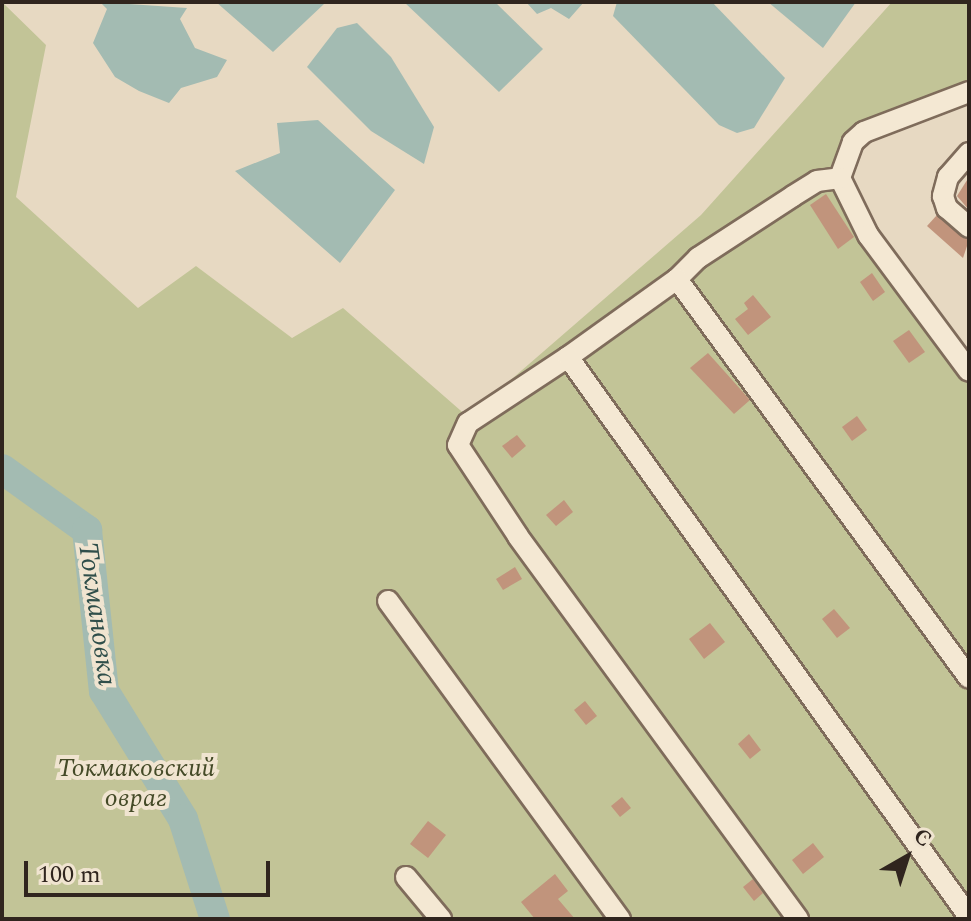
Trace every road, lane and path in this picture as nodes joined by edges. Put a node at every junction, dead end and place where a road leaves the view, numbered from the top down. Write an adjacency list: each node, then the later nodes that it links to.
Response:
1 (969, 92): 3 (lane)
2 (969, 153): 4 (lane)
3 (840, 178): 5 (lane); 7 (lane)
4 (969, 227)
5 (677, 279): 6 (lane); 9 (lane)
6 (568, 357): 11 (lane); 14 (lane)
7 (969, 371)
8 (388, 601): 13 (lane)
9 (969, 678)
10 (406, 877): 12 (lane)
11 (969, 917)
12 (441, 919)
13 (620, 919)
14 (798, 919)

